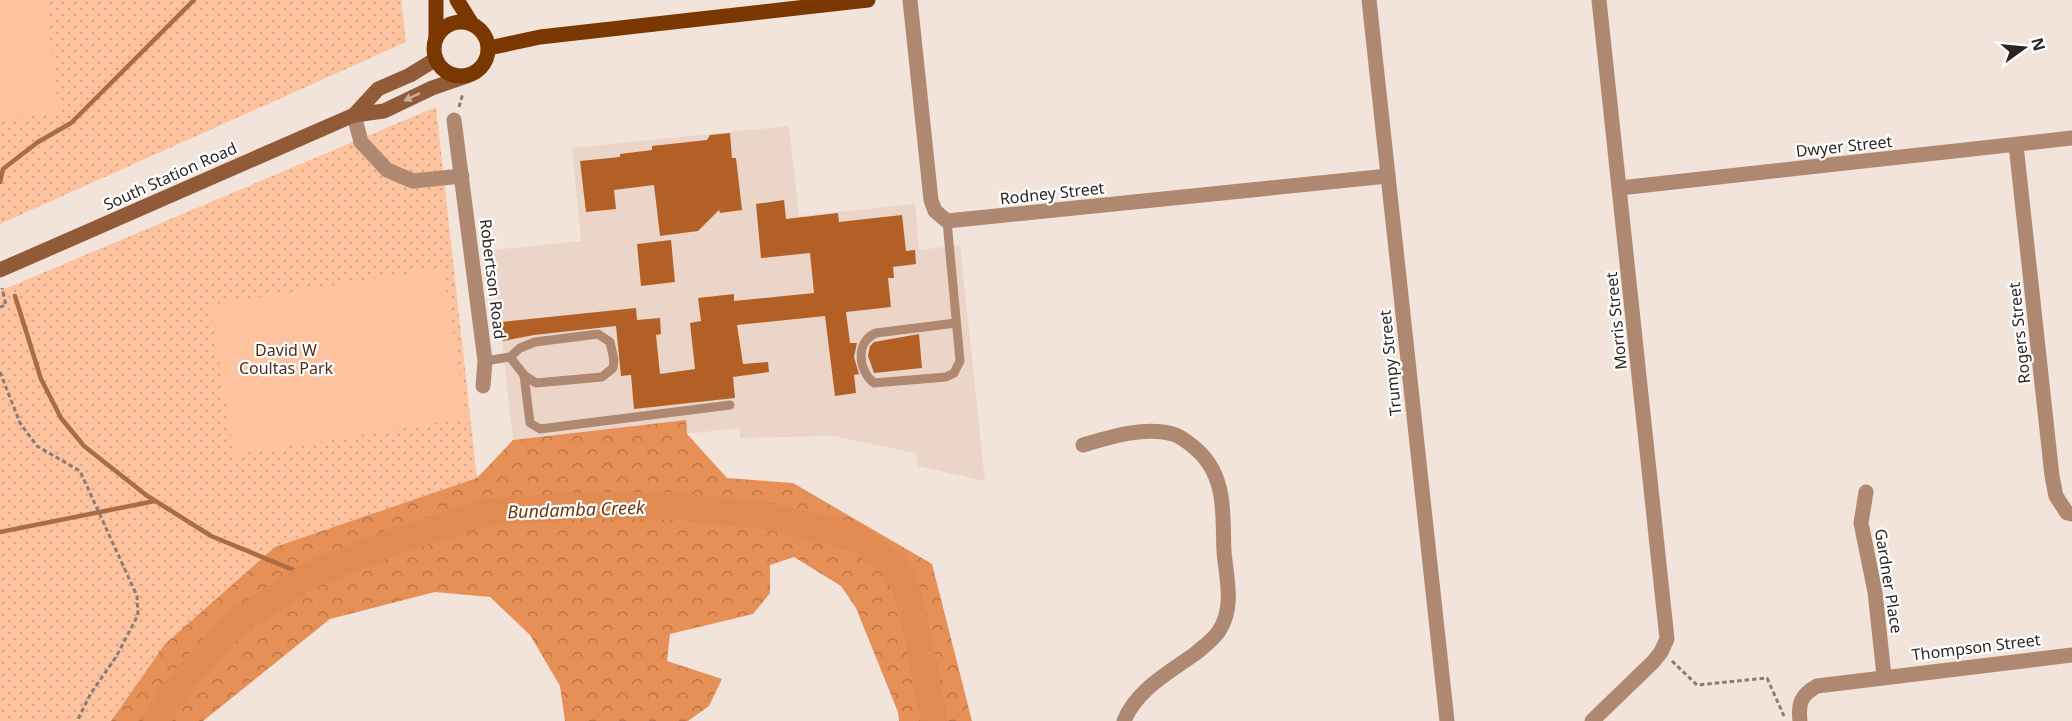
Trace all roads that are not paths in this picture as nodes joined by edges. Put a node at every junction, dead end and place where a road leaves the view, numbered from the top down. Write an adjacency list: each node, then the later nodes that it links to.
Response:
1 (436, 0): 9 (main road)
2 (457, 0): 8 (main road)
3 (868, 0): 7 (main road)
4 (910, 0): 20 (street)
5 (1369, 0): 18 (street, Trumpy Street)
6 (1599, 0): 19 (street, Morris Street)
7 (798, 4): 10 (main road)
8 (472, 24): 9 (main road); 10 (main road)
9 (436, 39): 11 (main road)
10 (489, 48): 12 (main road)
11 (436, 59): 12 (main road); 13 (main road, South Station Road)
12 (471, 75): 13 (main road, South Station Road, one-way to 13)
13 (354, 115): 17 (street); 21 (main road, South Station Road)
14 (454, 120): 17 (street, Robertson Road)
15 (2072, 138): 16 (street, Dwyer Street)
16 (2016, 145): 19 (street, Dwyer Street); 30 (street, Rogers Street)
17 (462, 176): 24 (street, Robertson Road)
18 (1388, 176): 20 (street, Rodney Street); 34 (street, Trumpy Street)
19 (1620, 188): 35 (street, Morris Street)
20 (947, 220): 22 (lane)
21 (0, 270)
22 (957, 323): 22 (lane)
23 (510, 357): 24 (lane); 25 (lane); 25 (lane)
24 (485, 361): 26 (street, Robertson Road)
25 (524, 375): 27 (lane)
26 (483, 386)
27 (730, 405)
28 (1083, 445): 33 (street)
29 (1866, 492): 32 (street, Gardner Place)
30 (2069, 514)
31 (2072, 655): 32 (street, Thompson Street)
32 (1884, 676): 36 (street, Thompson Street)
33 (1127, 714)
34 (1447, 721)
35 (1592, 721)
36 (1800, 721)

